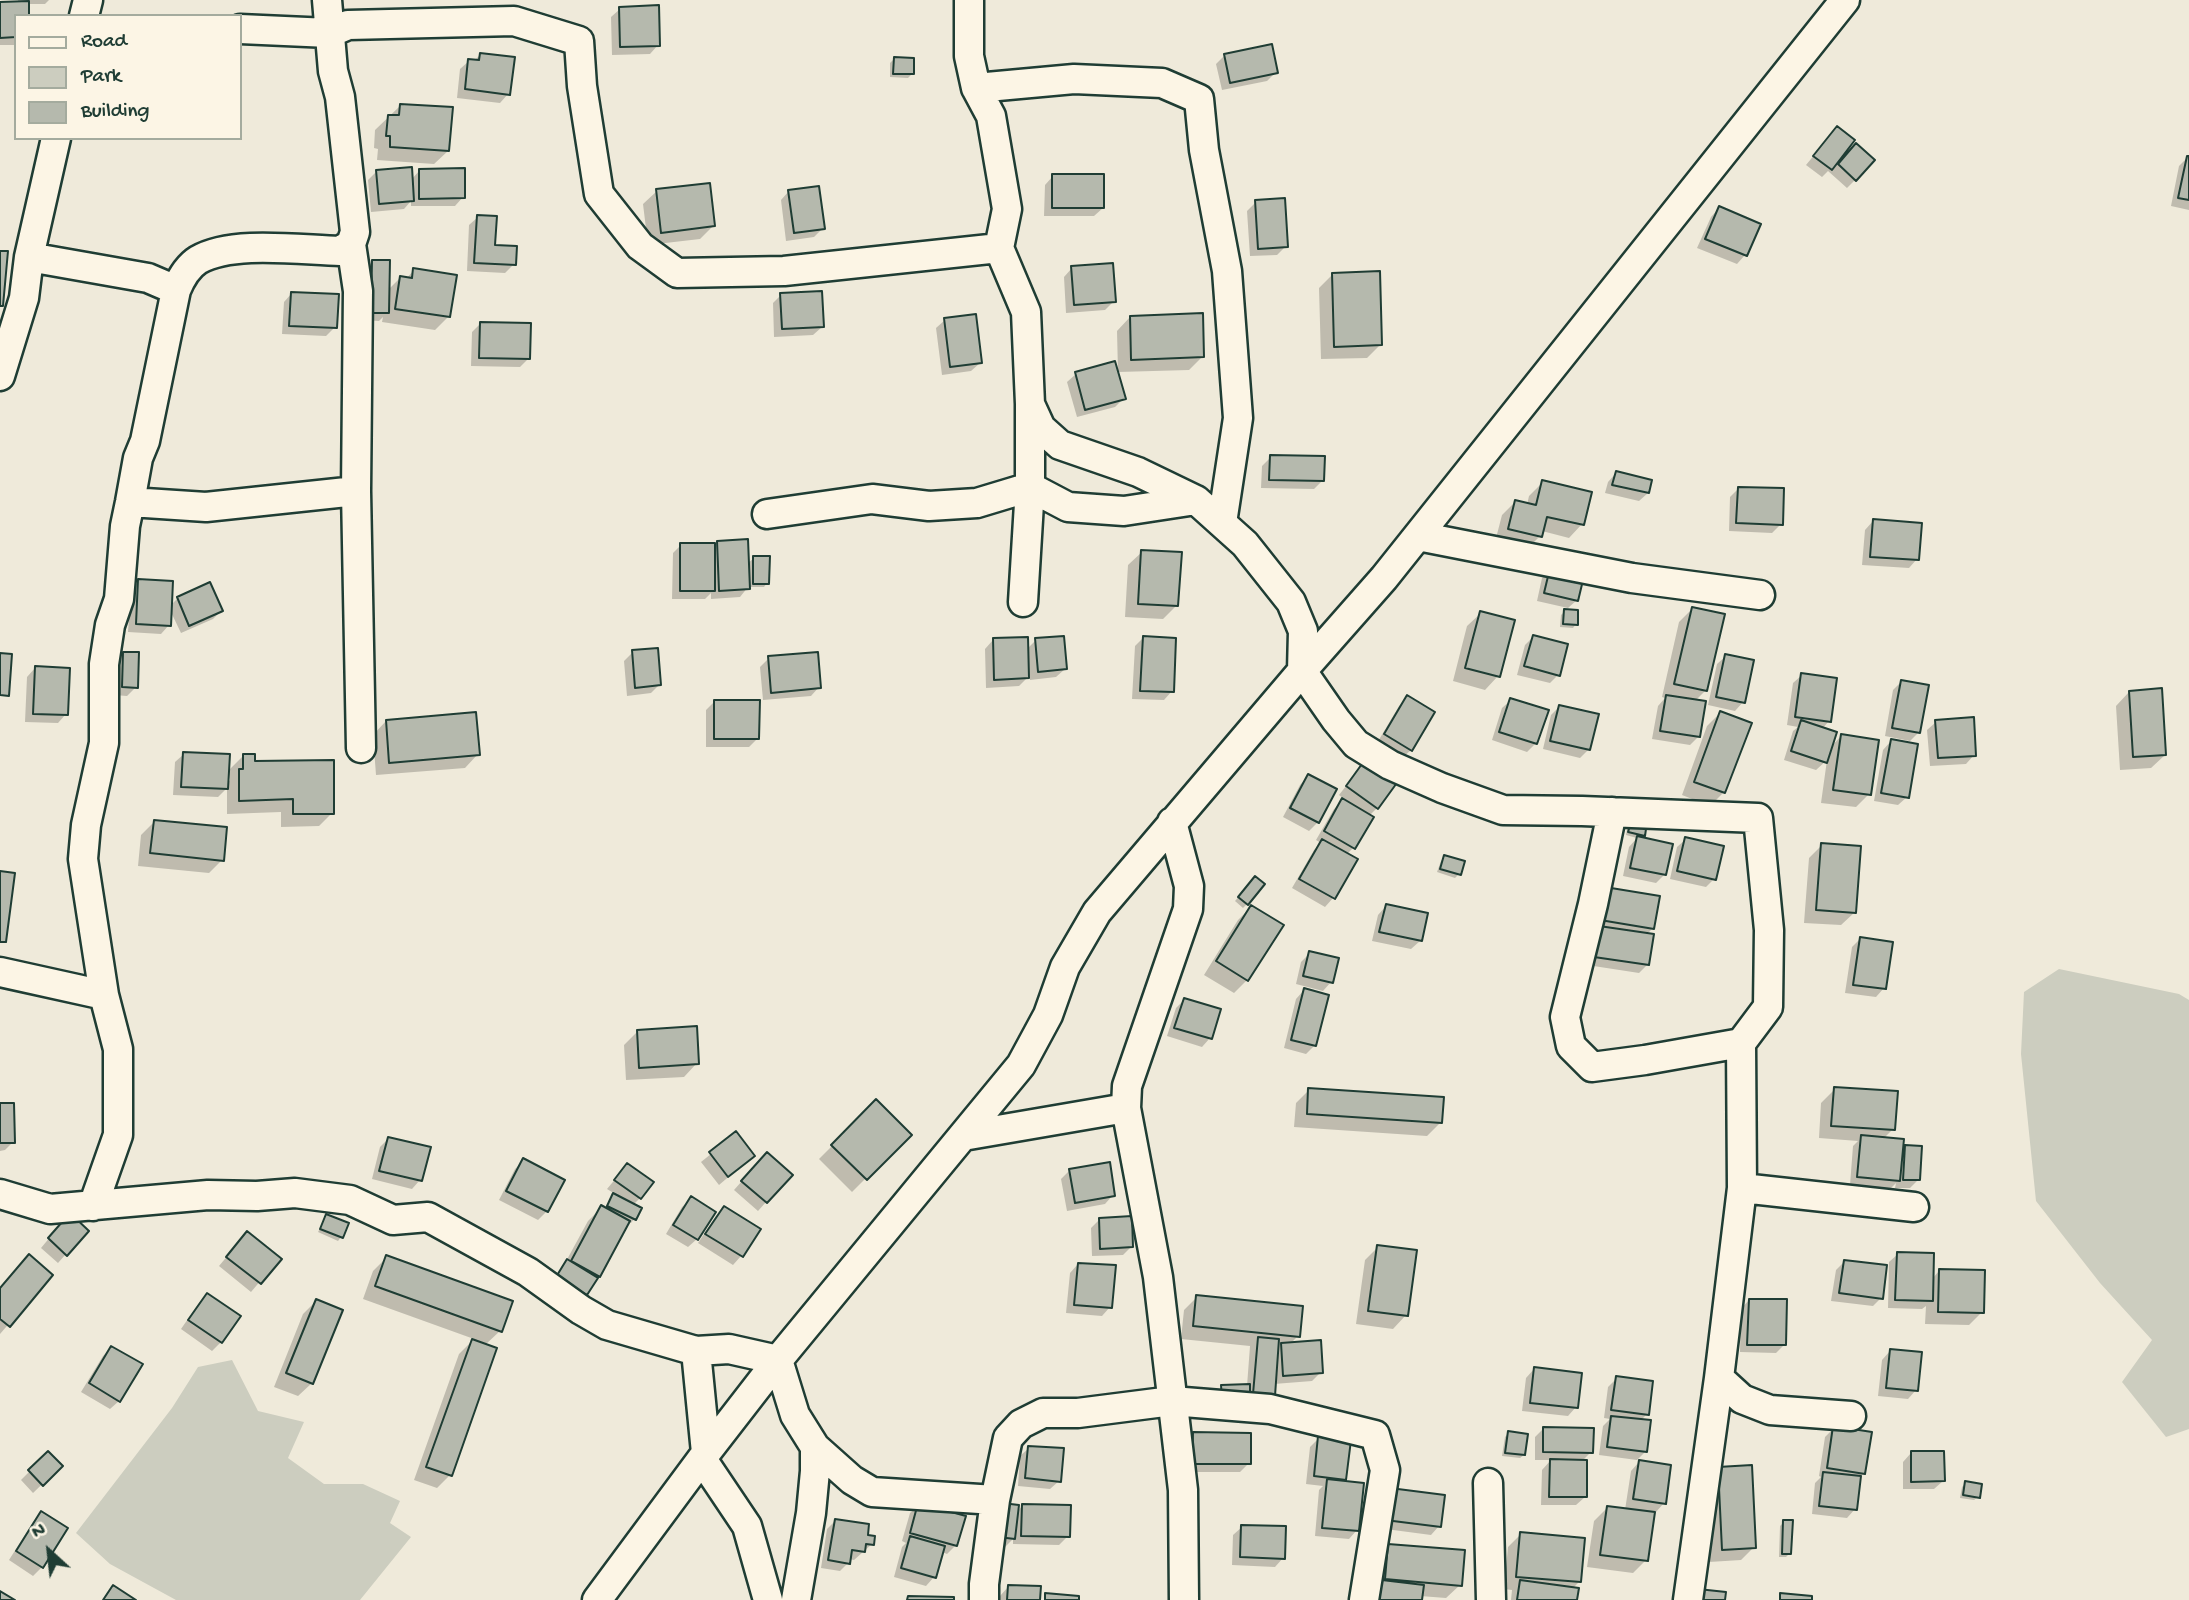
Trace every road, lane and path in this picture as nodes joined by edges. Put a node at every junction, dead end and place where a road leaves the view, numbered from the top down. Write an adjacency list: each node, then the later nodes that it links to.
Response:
1 (327, 0): 5 (street)
2 (969, 0): 6 (street)
3 (1845, 0): 20 (street)
4 (242, 29): 5 (street)
5 (329, 33): 8 (street); 9 (street)
6 (976, 88): 9 (street); 19 (street)
7 (56, 140): 10 (street)
8 (351, 244): 11 (street); 15 (street)
9 (999, 248): 13 (street)
10 (29, 257): 11 (street); 12 (street)
11 (176, 290): 17 (street)
12 (1, 372)
13 (1030, 404): 14 (street); 16 (street)
14 (1030, 487): 16 (street); 18 (street); 22 (street)
15 (356, 491): 17 (street); 24 (street)
16 (1196, 500): 19 (street)
17 (130, 502): 28 (street)
18 (767, 514)
19 (1222, 523): 23 (street)
20 (1418, 536): 21 (street); 23 (street)
21 (1760, 595)
22 (1023, 601)
23 (1302, 671): 25 (street); 26 (street)
24 (361, 748)
25 (1612, 812): 29 (street); 29 (street)
26 (1172, 822): 30 (street); 31 (street)
27 (0, 972): 28 (street)
28 (104, 995): 34 (street)
29 (1741, 1043): 32 (street)
30 (1126, 1108): 31 (street); 39 (street)
31 (963, 1136): 37 (street)
32 (1742, 1188): 35 (street); 38 (street)
33 (0, 1194): 34 (street)
34 (93, 1206): 36 (street)
35 (1914, 1207)
36 (696, 1351): 37 (street); 42 (street)
37 (778, 1360): 41 (street); 42 (street)
38 (1719, 1378): 40 (street); 52 (street)
39 (1172, 1401): 44 (street); 49 (street); 50 (street)
40 (1851, 1416)
41 (815, 1447): 44 (street); 47 (street)
42 (704, 1456): 45 (street); 46 (street)
43 (1488, 1483): 51 (street)
44 (995, 1500): 48 (street)
45 (597, 1600)
46 (768, 1600)
47 (796, 1600)
48 (984, 1600)
49 (1184, 1600)
50 (1364, 1600)
51 (1491, 1600)
52 (1688, 1600)

